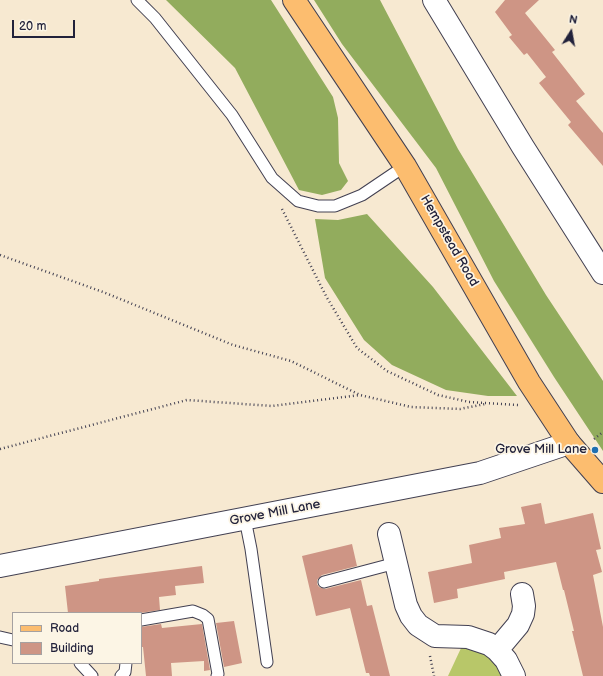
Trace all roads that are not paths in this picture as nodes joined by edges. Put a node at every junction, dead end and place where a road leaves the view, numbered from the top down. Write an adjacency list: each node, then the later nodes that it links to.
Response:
1 (137, 0): 4 (lane)
2 (294, 0): 4 (main road, Hempstead Road)
3 (434, 0): 5 (street)
4 (405, 166): 6 (main road, Hempstead Road)
5 (603, 273)
6 (569, 443): 7 (main road, Hempstead Road); 8 (street, Grove Mill Lane)
7 (603, 482)
8 (245, 519): 11 (street, Grove Mill Lane); 18 (lane)
9 (389, 534): 10 (street)
10 (396, 564): 12 (lane); 17 (street)
11 (0, 566)
12 (324, 582)
13 (522, 594): 17 (street)
14 (142, 620): 23 (lane)
15 (0, 638): 16 (lane)
16 (12, 640)
17 (497, 650): 24 (street)
18 (267, 662)
19 (81, 664): 21 (lane)
20 (126, 664): 22 (lane)
21 (92, 676)
22 (121, 676)
23 (217, 676)
24 (514, 676)

